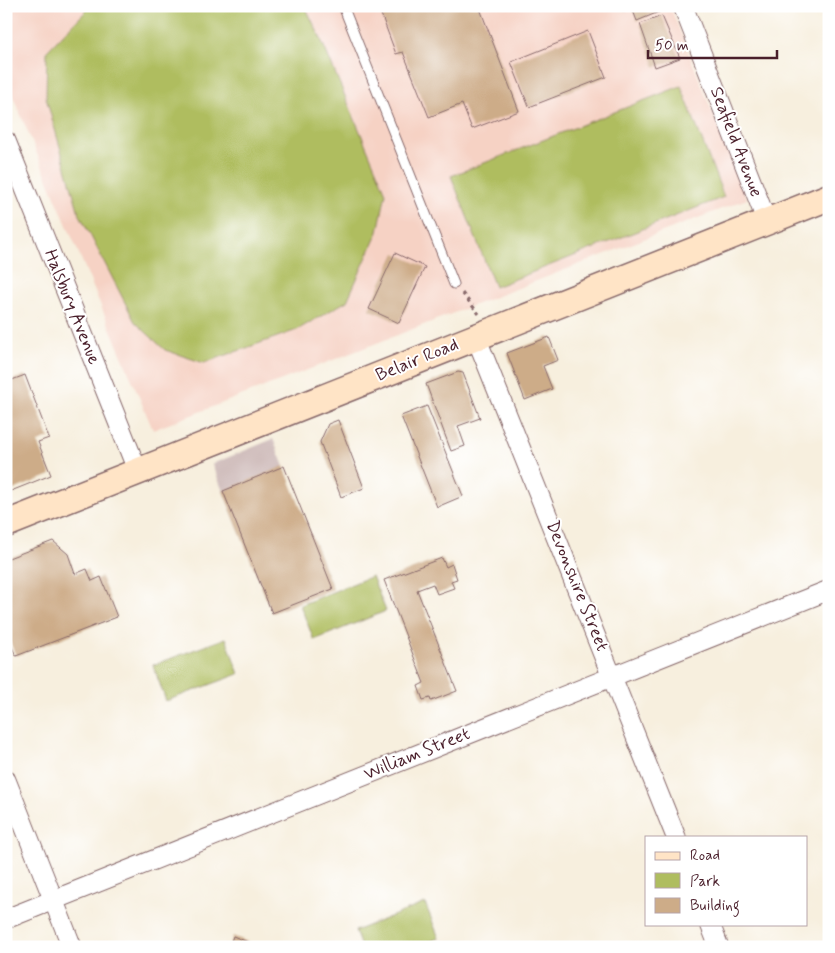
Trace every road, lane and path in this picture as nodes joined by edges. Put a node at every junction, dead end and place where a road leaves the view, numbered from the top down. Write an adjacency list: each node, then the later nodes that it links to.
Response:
1 (343, 6): 6 (lane)
2 (683, 6): 5 (street, Seafield Avenue)
3 (6, 141): 8 (street, Halsbury Avenue)
4 (829, 197): 5 (main road, Belair Road)
5 (767, 222): 7 (main road, Belair Road)
6 (454, 284): 7 (path)
7 (481, 334): 8 (main road, Belair Road); 11 (street, Devonshire Street)
8 (138, 472): 9 (main road, Belair Road)
9 (6, 524)
10 (829, 590): 11 (street, William Street)
11 (613, 676): 13 (street, Devonshire Street); 14 (street, William Street)
12 (6, 780): 14 (street)
13 (676, 836)
14 (54, 900): 15 (street, William Street); 17 (street)
15 (6, 919)
16 (711, 926): 18 (street)
17 (72, 947)
18 (719, 947)

